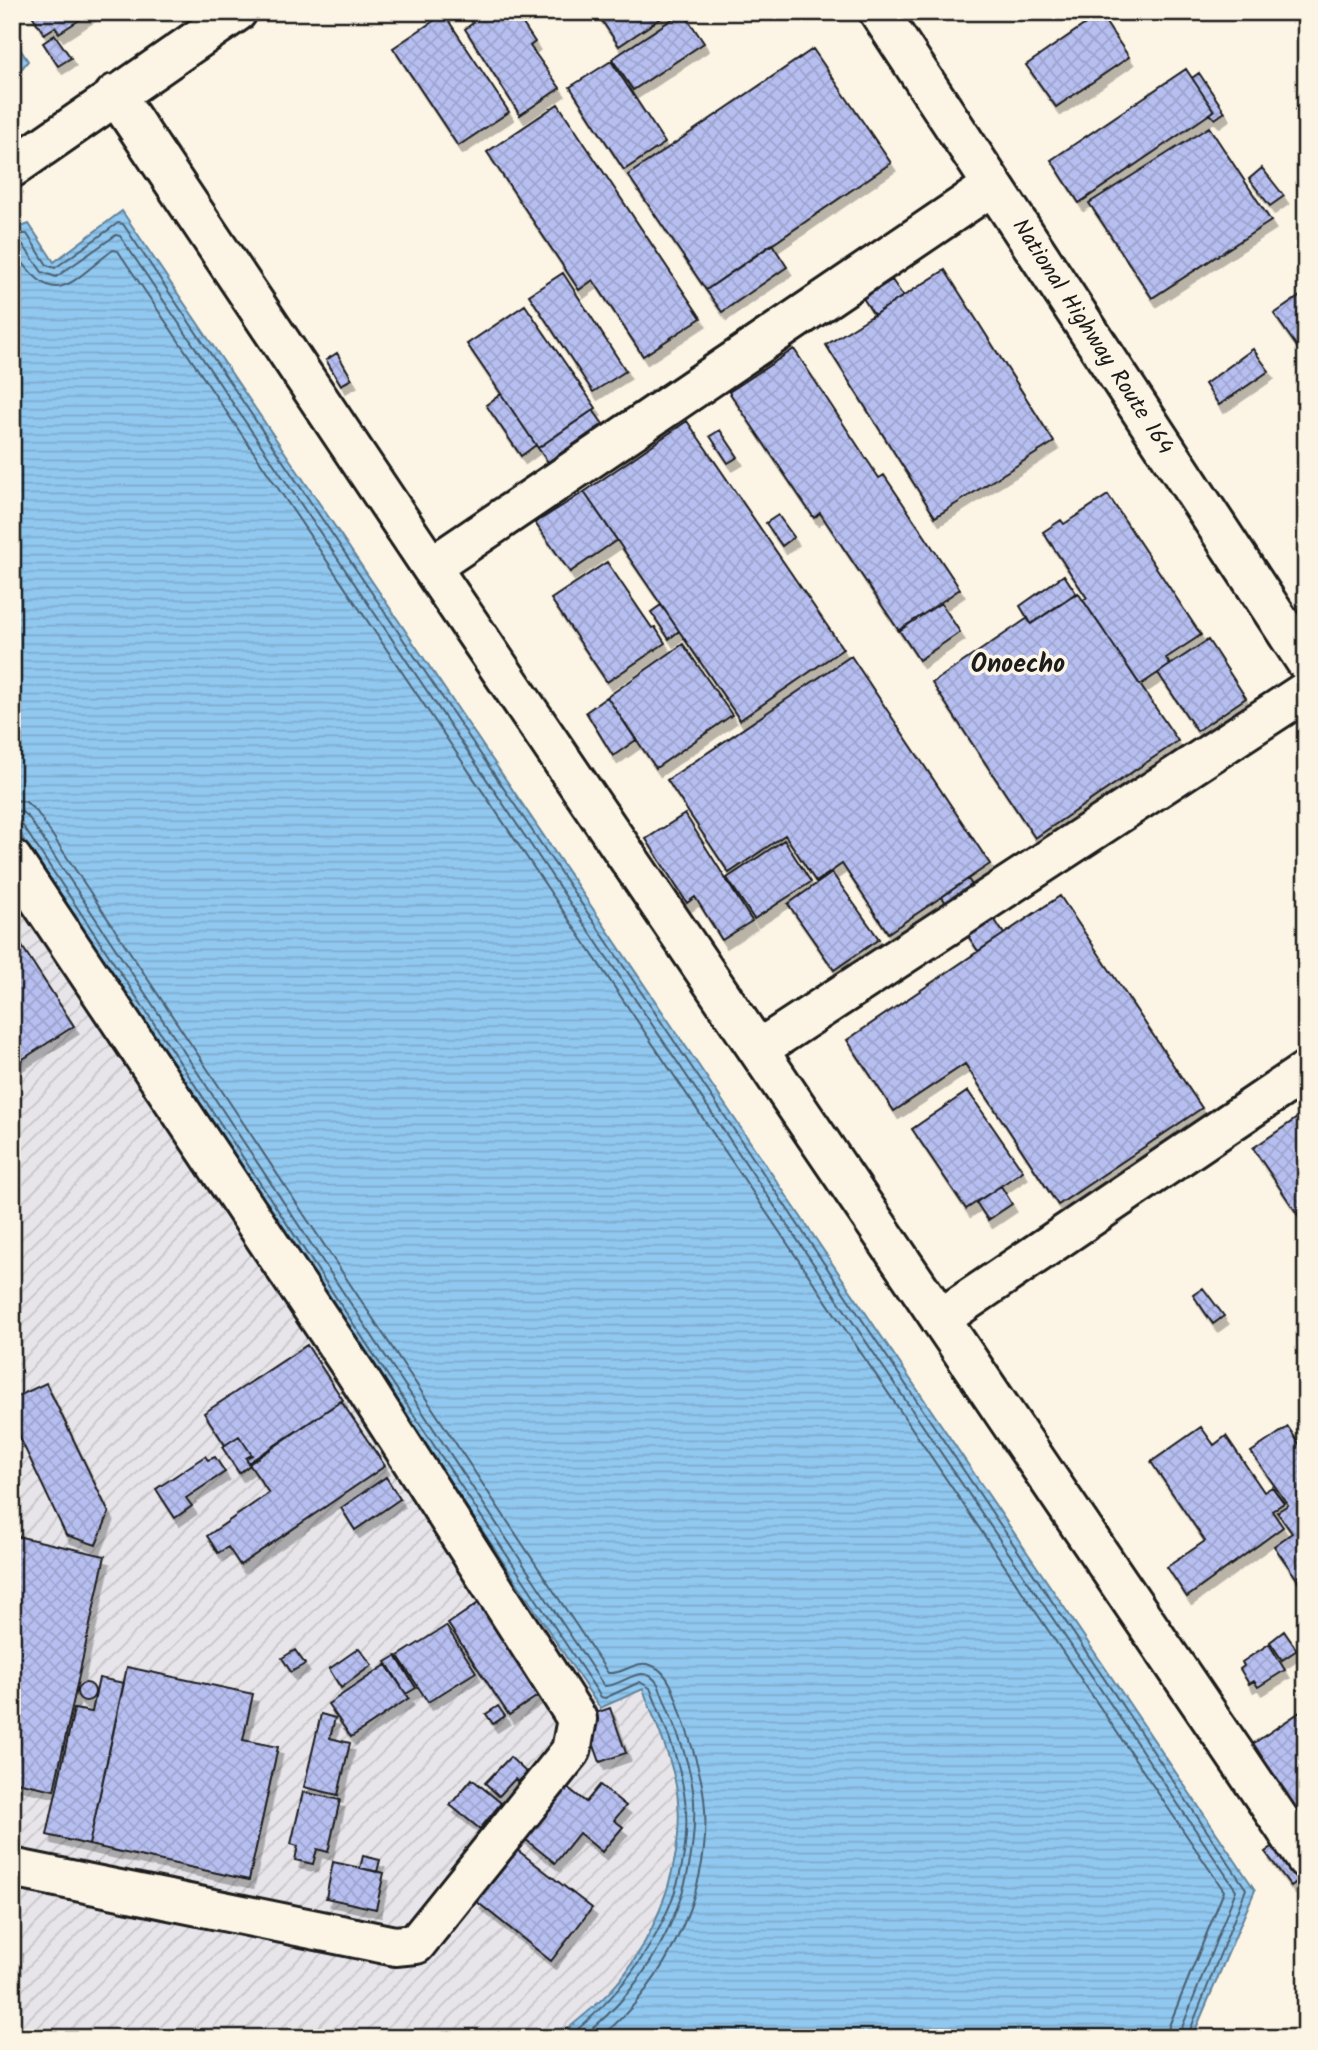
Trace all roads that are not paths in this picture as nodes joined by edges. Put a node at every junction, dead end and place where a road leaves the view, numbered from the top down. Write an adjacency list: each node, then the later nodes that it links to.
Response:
1 (237, 12): 3 (main road)
2 (878, 12): 5 (main road, National Highway Route 164)
3 (116, 94): 4 (main road); 6 (main road)
4 (12, 168)
5 (992, 186): 6 (main road); 7 (main road, National Highway Route 164)
6 (431, 567): 10 (main road)
7 (1306, 662)
8 (1306, 691): 10 (main road)
9 (12, 859): 14 (main road)
10 (759, 1049): 12 (main road)
11 (1306, 1070): 12 (main road)
12 (940, 1319): 13 (main road)
13 (1306, 1859)
14 (12, 1868)

